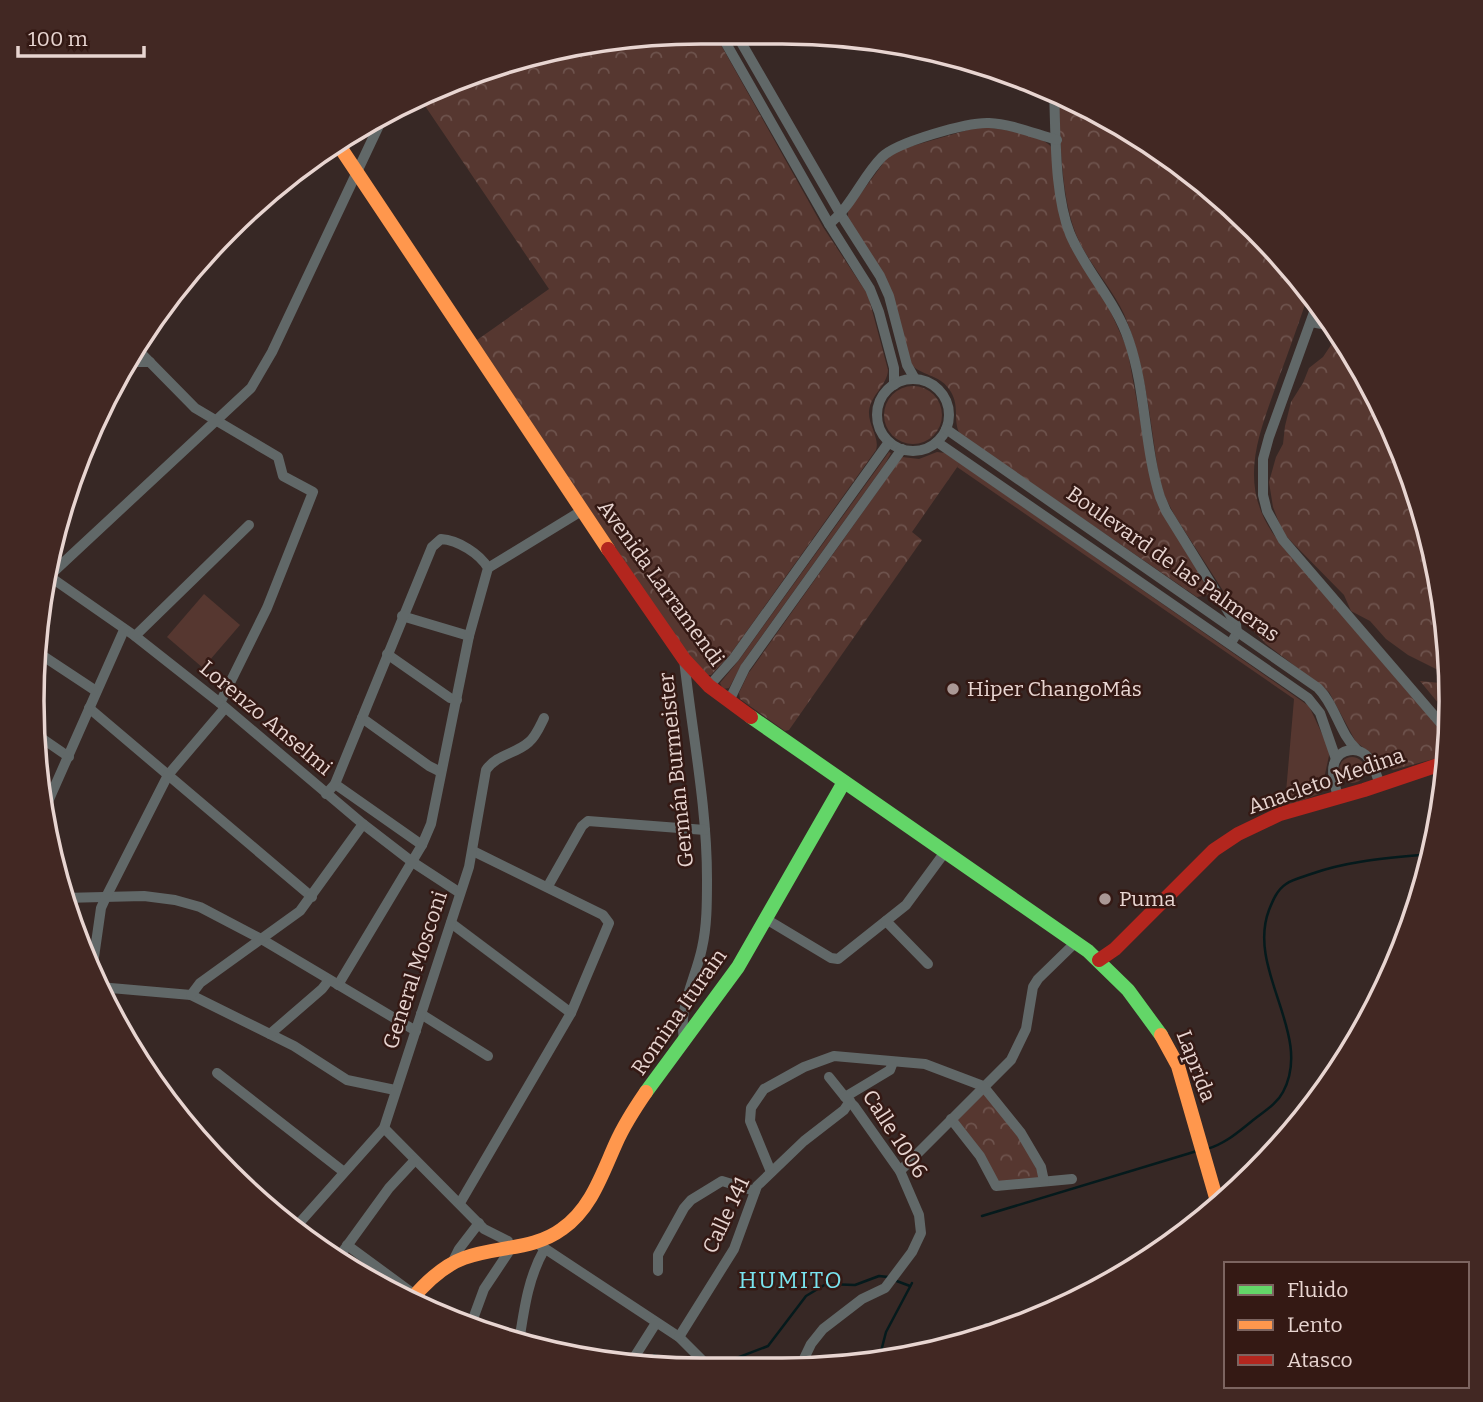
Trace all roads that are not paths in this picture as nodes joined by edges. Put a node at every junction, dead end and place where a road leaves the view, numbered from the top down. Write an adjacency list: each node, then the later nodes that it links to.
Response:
1 (726, 44): 9 (street)
2 (742, 44): 8 (street)
3 (1055, 104): 5 (street)
4 (377, 130): 7 (street)
5 (1057, 140): 8 (street); 30 (street)
6 (342, 151): 7 (main road, Avenida Larramendi)
7 (356, 173): 18 (street); 23 (main road, Avenida Larramendi)
8 (841, 215): 9 (street); 16 (street)
9 (829, 224): 17 (street)
10 (1313, 315): 11 (street)
11 (1311, 322): 12 (street); 45 (street)
12 (1319, 323)
13 (143, 355): 15 (street)
14 (138, 362): 15 (street)
15 (149, 362): 18 (street)
16 (915, 379): 17 (street); 19 (street)
17 (894, 384): 20 (street)
18 (215, 422): 25 (street); 41 (street)
19 (946, 429): 21 (street); 30 (street, Boulevard de las Palmeras)
20 (890, 442): 22 (street); 37 (street)
21 (937, 442): 22 (street); 33 (street, Boulevard de las Palmeras)
22 (902, 449): 40 (street)
23 (583, 510): 26 (street); 36 (main road, Avenida Larramendi)
24 (249, 525): 31 (street)
25 (58, 565)
26 (488, 568): 28 (street); 32 (street)
27 (55, 581): 29 (street, Lorenzo Anselmi)
28 (402, 616): 32 (street); 34 (street)
29 (124, 630): 31 (street, Lorenzo Anselmi); 38 (street)
30 (1237, 633): 33 (street); 47 (street, Boulevard de las Palmeras)
31 (135, 636): 41 (street, Lorenzo Anselmi)
32 (469, 636): 39 (street)
33 (1231, 643): 49 (street, Boulevard de las Palmeras)
34 (387, 654): 39 (street); 43 (street)
35 (45, 657): 38 (street)
36 (684, 659): 37 (main road, Avenida Larramendi); 60 (street, Germán Burmeister)
37 (709, 686): 40 (main road, Avenida Larramendi)
38 (96, 691): 42 (street)
39 (457, 700): 51 (street)
40 (729, 701): 53 (main road, Avenida Larramendi)
41 (223, 705): 52 (street); 56 (street, Lorenzo Anselmi)
42 (89, 708): 48 (street); 52 (street)
43 (362, 718): 51 (street); 54 (street)
44 (544, 718): 62 (street, General Mosconi)
45 (1439, 721)
46 (45, 741): 48 (street)
47 (1357, 750): 49 (street); 55 (street, Boulevard de las Palmeras)
48 (69, 757): 57 (street)
49 (1336, 759): 58 (street, Boulevard de las Palmeras)
50 (1436, 766): 55 (main road, Anacleto Medina)
51 (442, 772): 61 (street)
52 (168, 775): 67 (street); 68 (street)
53 (844, 782): 63 (main road, Avenida Larramendi); 70 (main road, Romina Iturain)
54 (335, 784): 56 (street); 61 (street)
55 (1380, 785): 58 (main road, Anacleto Medina)
56 (327, 794): 59 (street, Lorenzo Anselmi)
57 (51, 797)
58 (1338, 797): 76 (main road, Anacleto Medina)
59 (363, 824): 64 (street, Lorenzo Anselmi); 68 (street)
60 (705, 830): 65 (street); 85 (street, Germán Burmeister)
61 (422, 845): 64 (street)
62 (473, 851): 65 (street); 66 (street, General Mosconi)
63 (945, 852): 71 (street); 74 (main road, Avenida Larramendi)
64 (411, 861): 66 (street, Lorenzo Anselmi); 78 (street)
65 (548, 886): 81 (street)
66 (460, 893): 72 (street, General Mosconi)
67 (106, 897): 69 (street); 73 (street); 75 (street)
68 (312, 897): 73 (street)
69 (74, 898)
70 (766, 919): 71 (street); 85 (main road, Romina Iturain)
71 (886, 921): 77 (street)
72 (451, 923): 81 (street); 82 (street, General Mosconi)
73 (263, 940): 78 (street); 80 (street)
74 (1076, 942): 76 (main road, Avenida Larramendi); 90 (street)
75 (94, 954)
76 (1099, 960): 102 (main road, Laprida)
77 (928, 964)
78 (333, 983): 83 (street); 84 (street)
79 (110, 988): 80 (street)
80 (191, 995): 84 (street)
81 (571, 1013): 103 (street)
82 (421, 1014): 83 (street, General Mosconi); 86 (street)
83 (415, 1031): 91 (street, General Mosconi)
84 (270, 1034): 91 (street)
85 (685, 1042): 107 (main road, Romina Iturain)
86 (488, 1056)
87 (892, 1062): 90 (street, Calle 141); 92 (street, Calle 1006); 98 (street, Calle 141)
88 (217, 1073): 97 (street)
89 (829, 1077): 92 (street)
90 (983, 1086): 93 (street); 100 (street)
91 (395, 1090): 94 (street, General Mosconi)
92 (847, 1099): 96 (street, Calle 1006); 98 (street)
93 (951, 1119): 96 (street); 100 (street)
94 (384, 1128): 95 (street); 97 (street, General Mosconi)
95 (415, 1160): 103 (street); 106 (street)
96 (900, 1171): 119 (street, Calle 1006)
97 (345, 1172): 104 (street, General Mosconi)
98 (771, 1172): 101 (street, Calle 141)
99 (1072, 1179): 100 (street)
100 (1044, 1181)
101 (755, 1191): 111 (street); 117 (street, Calle 141)
102 (1215, 1195)
103 (460, 1203): 105 (street)
104 (301, 1222)
105 (479, 1223): 108 (street); 110 (street)
106 (347, 1245): 109 (street); 112 (street)
107 (536, 1245): 108 (main road, Romina Iturain); 115 (street); 116 (street)
108 (509, 1247): 110 (main road, Romina Iturain); 114 (street)
109 (342, 1251)
110 (452, 1263): 113 (main road, Romina Iturain)
111 (658, 1271)
112 (390, 1279)
113 (417, 1293)
114 (474, 1317)
115 (656, 1323): 117 (street); 118 (street)
116 (521, 1333)
117 (679, 1337): 120 (street)
118 (636, 1355)
119 (805, 1357)
120 (700, 1358)

